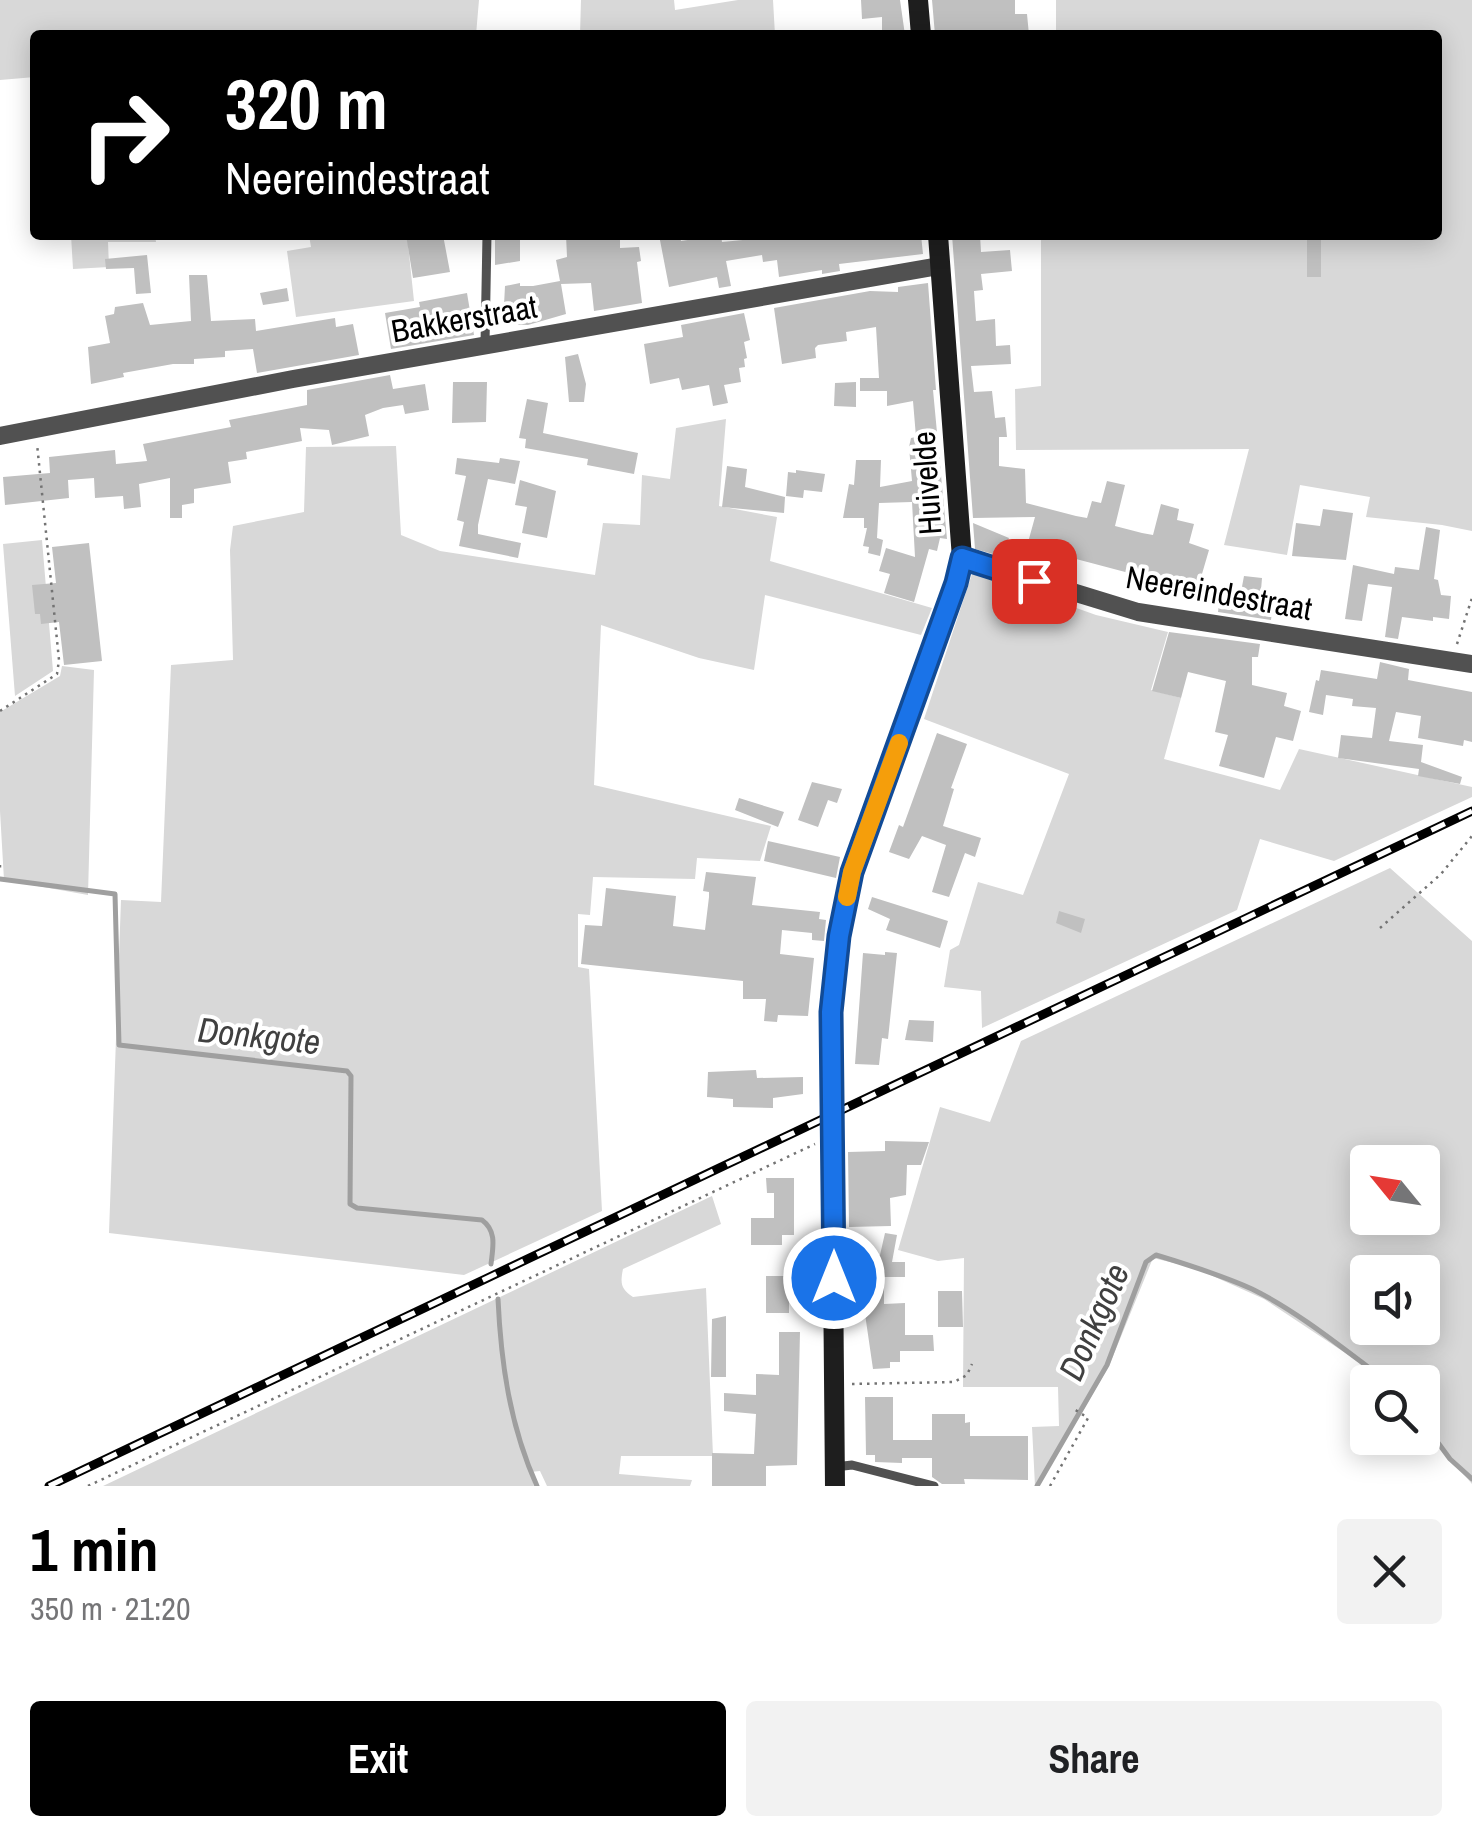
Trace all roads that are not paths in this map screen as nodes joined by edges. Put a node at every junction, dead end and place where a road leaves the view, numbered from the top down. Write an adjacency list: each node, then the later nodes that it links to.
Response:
1 (918, 0): 2 (street)
2 (921, 30)
3 (488, 240): 6 (lane)
4 (938, 240): 5 (street, Huivelde)
5 (939, 266): 6 (street, Bakkerstraat); 8 (street, Huivelde)
6 (485, 347): 7 (street, Bakkerstraat)
7 (0, 436)
8 (962, 558): 9 (street, Neereindestraat); 10 (street, Huivelde)
9 (1472, 664)
10 (835, 1476): 11 (lane)
11 (934, 1486)

